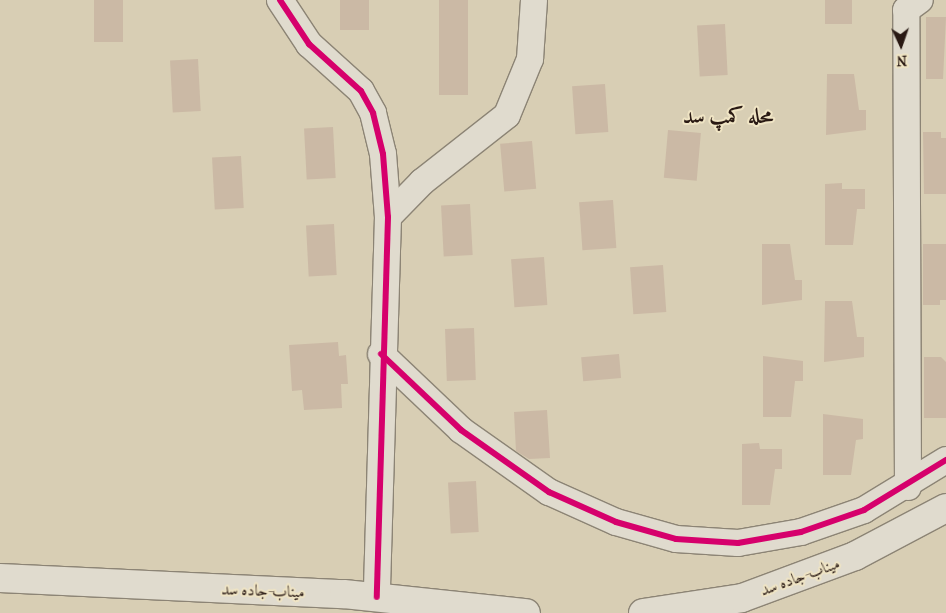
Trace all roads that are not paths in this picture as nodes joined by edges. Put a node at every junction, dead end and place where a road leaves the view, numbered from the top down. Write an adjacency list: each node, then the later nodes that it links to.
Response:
1 (280, 0): 4 (street)
2 (534, 0): 4 (street)
3 (920, 0): 7 (street)
4 (388, 217): 5 (street)
5 (381, 354): 7 (street); 10 (street)
6 (946, 460): 7 (street)
7 (908, 487)
8 (946, 508): 11 (street, میناب-جاده سد)
9 (0, 578): 10 (street, میناب-جاده سد)
10 (377, 597): 12 (street, میناب-جاده سد)
11 (740, 606): 13 (street, میناب-جاده سد)
12 (526, 613)
13 (643, 613)

